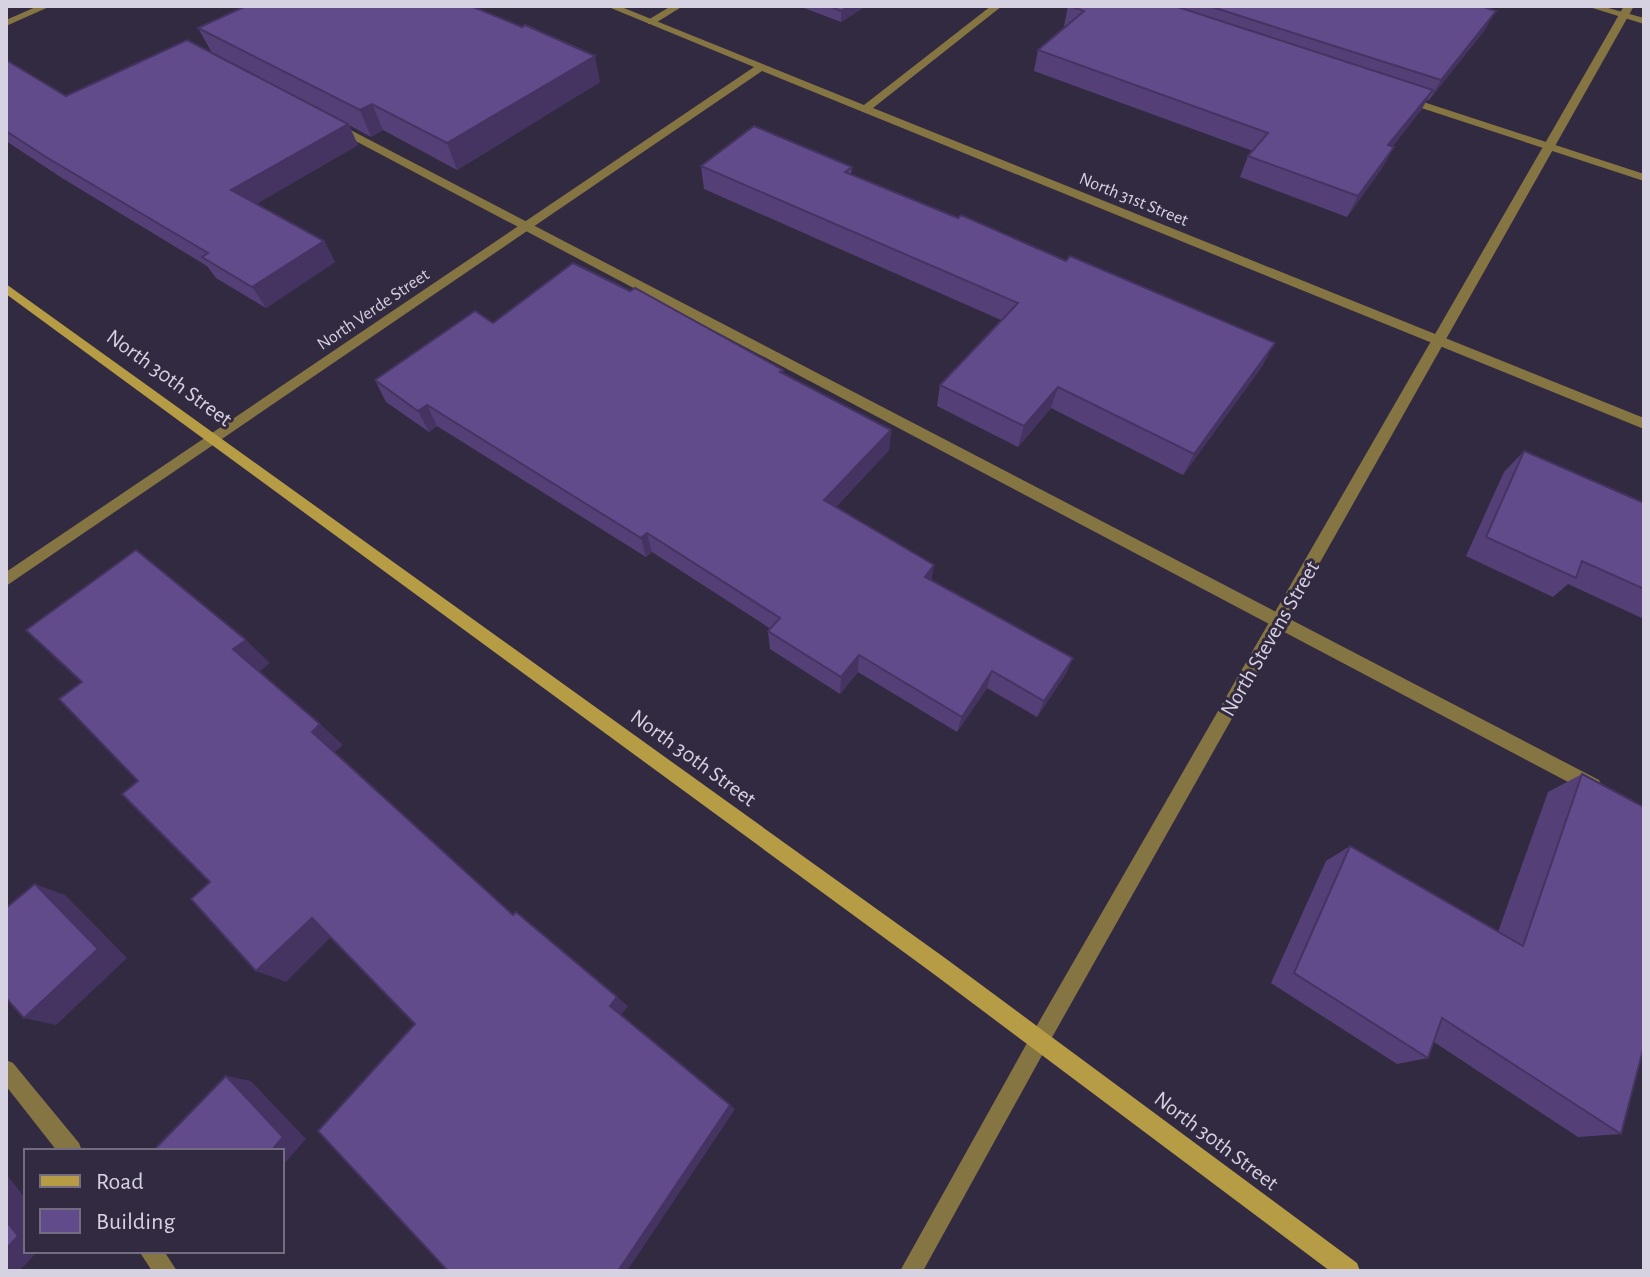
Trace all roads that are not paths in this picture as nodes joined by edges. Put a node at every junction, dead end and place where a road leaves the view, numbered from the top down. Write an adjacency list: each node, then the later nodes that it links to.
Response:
1 (46, 6): 9 (street)
2 (611, 6): 8 (street, North 31st Street)
3 (678, 6): 8 (street)
4 (997, 6): 12 (street)
5 (1591, 6): 6 (street)
6 (1627, 11): 7 (street); 14 (street, North Stevens Street)
7 (1644, 21)
8 (651, 22): 10 (street, North 31st Street)
9 (6, 23)
10 (761, 67): 12 (street, North 31st Street); 16 (street, North Verde Street)
11 (1387, 94): 14 (street)
12 (865, 109): 18 (street, North 31st Street)
13 (318, 117): 16 (street)
14 (1549, 147): 15 (street); 18 (street, North Stevens Street)
15 (1644, 178)
16 (527, 226): 20 (street, North Verde Street); 22 (street)
17 (6, 288): 20 (main road, North 30th Street)
18 (1438, 341): 19 (street, North 31st Street); 22 (street, North Stevens Street)
19 (1644, 424)
20 (212, 440): 21 (street, North Verde Street); 24 (main road, North 30th Street)
21 (6, 580)
22 (1279, 621): 23 (street); 24 (street, North Stevens Street)
23 (1602, 791)
24 (1039, 1041): 29 (street, North Stevens Street); 30 (main road, North 30th Street)
25 (6, 1070): 26 (street)
26 (69, 1149)
27 (152, 1253): 28 (street)
28 (166, 1271)
29 (911, 1271)
30 (1349, 1271)

